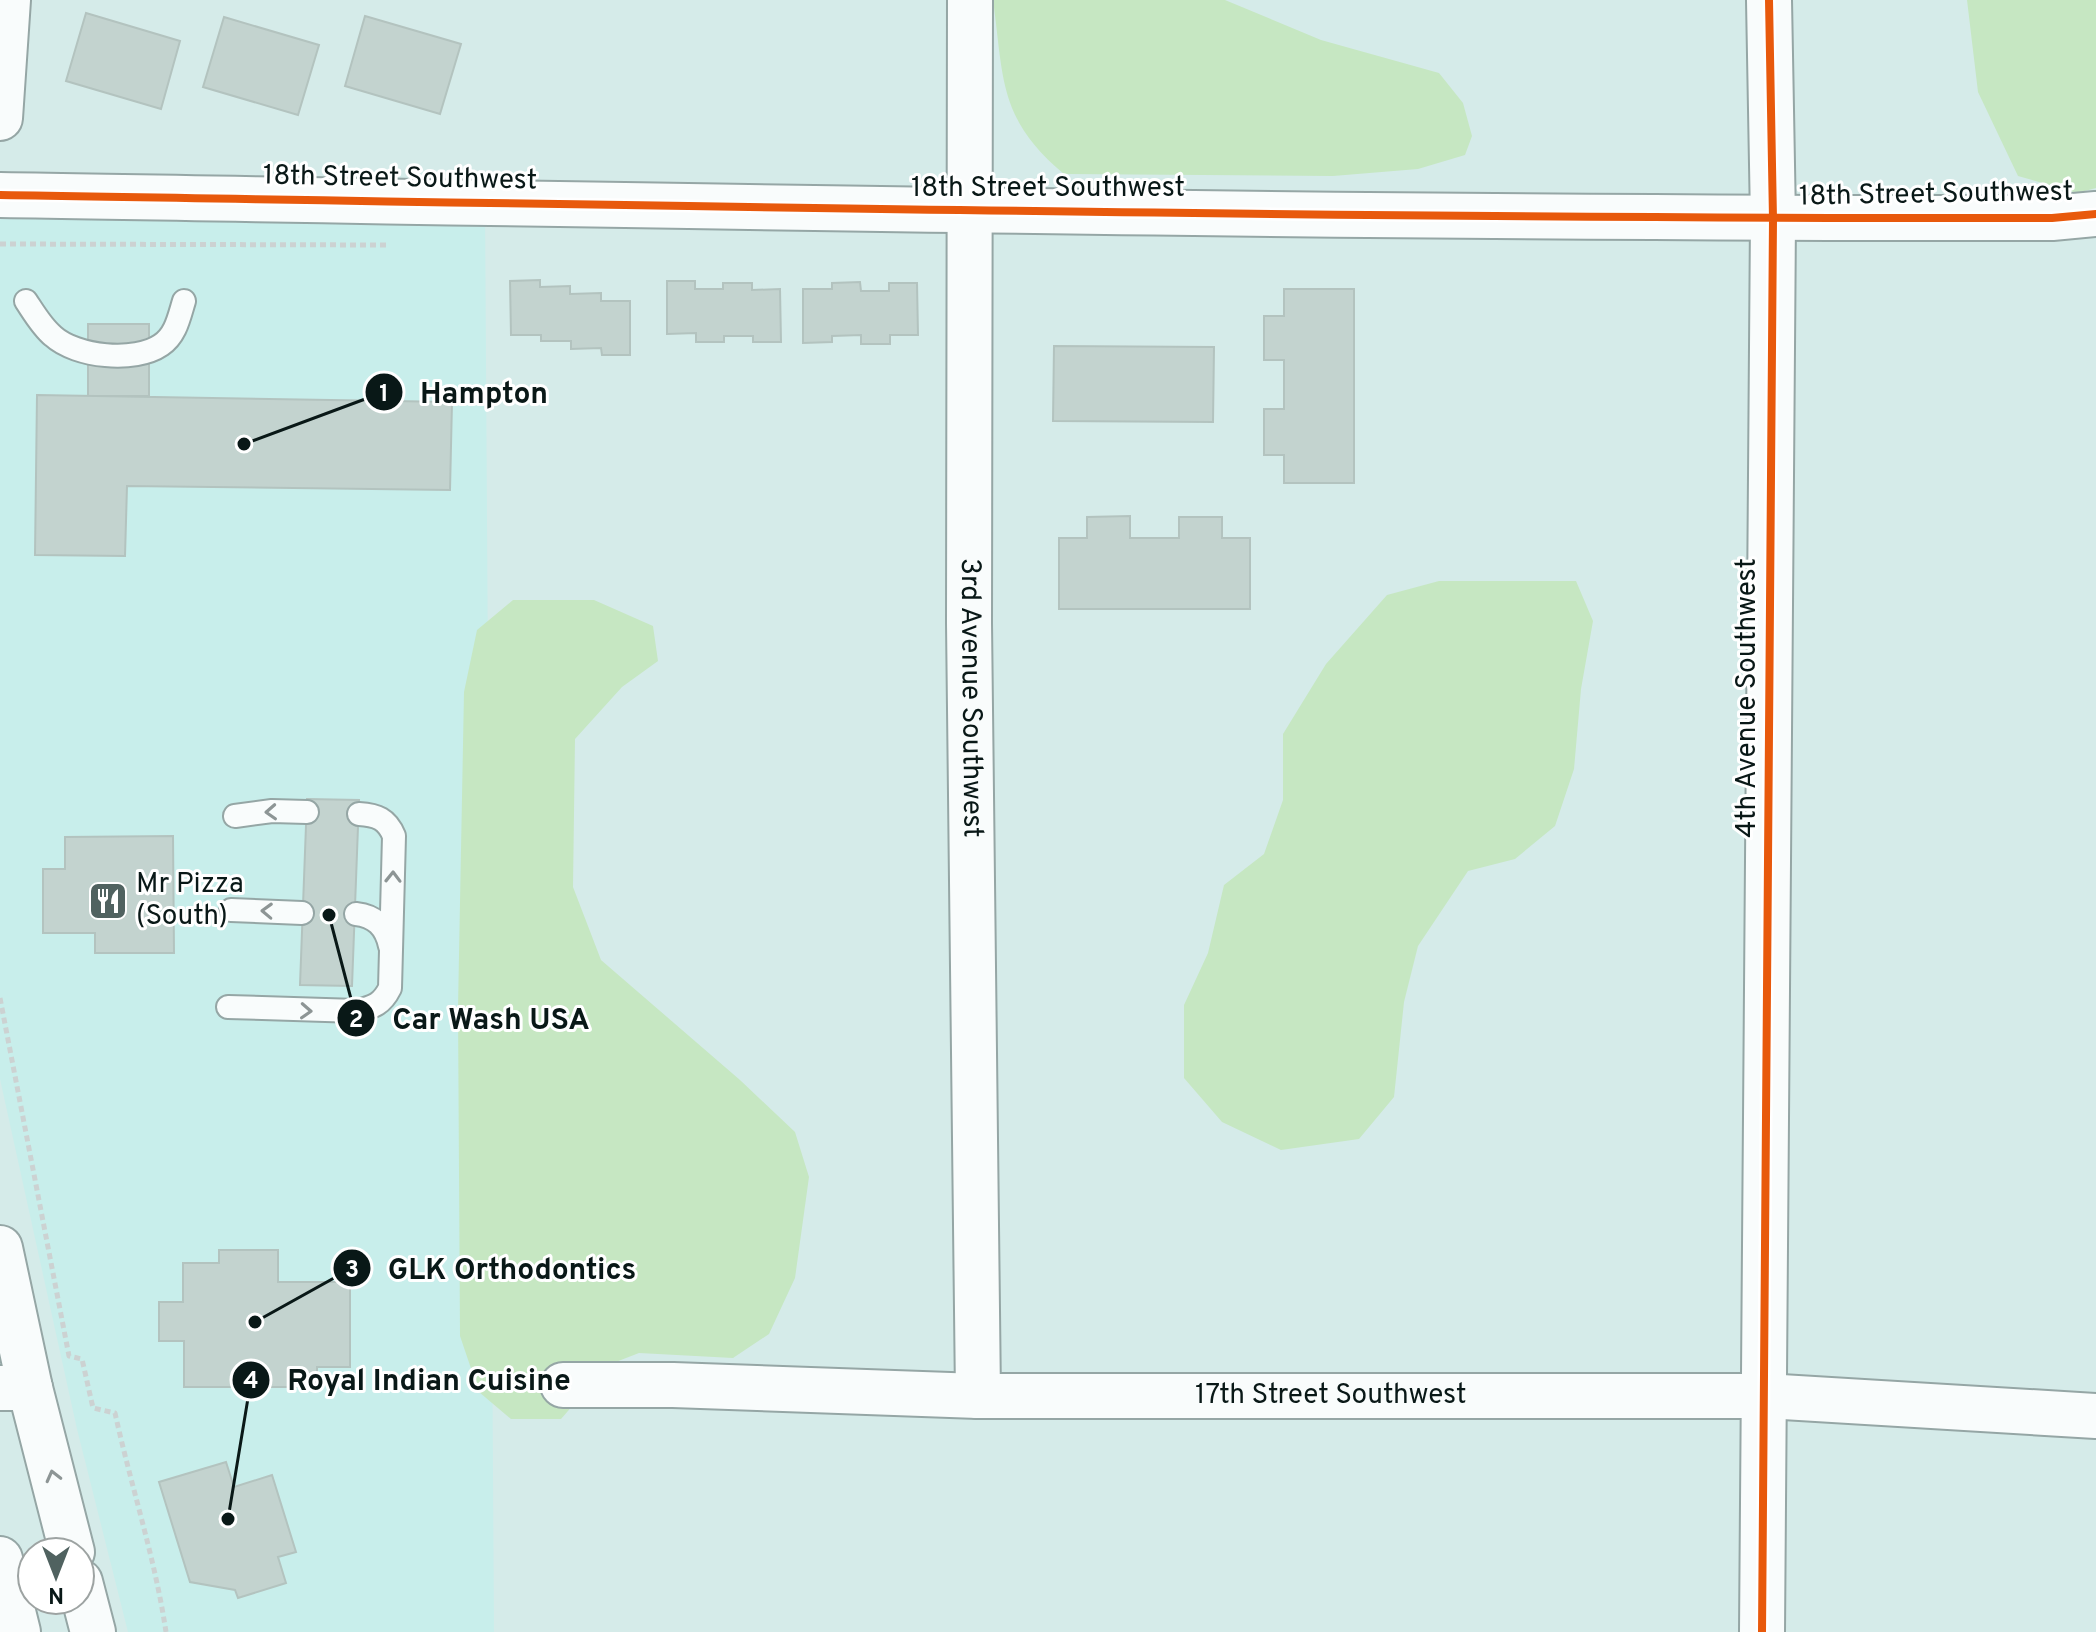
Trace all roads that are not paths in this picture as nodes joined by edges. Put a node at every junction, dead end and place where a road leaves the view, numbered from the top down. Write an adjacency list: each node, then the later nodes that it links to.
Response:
1 (8, 0): 4 (street)
2 (970, 0): 6 (street, 3rd Avenue Southwest)
3 (1769, 0): 8 (street, 4th Avenue Southwest)
4 (0, 118)
5 (0, 195): 6 (street, 18th Street Southwest)
6 (970, 211): 8 (street, 18th Street Southwest); 22 (street, 3rd Avenue Southwest)
7 (2096, 214): 8 (street, 18th Street Southwest)
8 (1773, 219): 23 (street, 4th Avenue Southwest)
9 (26, 301): 10 (lane)
10 (184, 301)
11 (307, 812): 13 (lane, one-way to 13)
12 (359, 814): 17 (lane, one-way to 12)
13 (235, 816)
14 (231, 910): 15 (lane, one-way to 14)
15 (302, 913)
16 (356, 914): 17 (lane)
17 (391, 955): 18 (lane, one-way to 17)
18 (228, 1007)
19 (0, 1248): 21 (street)
20 (563, 1385): 22 (street, 17th Street Southwest)
21 (15, 1388): 25 (street, one-way to 21)
22 (978, 1396): 23 (street, 17th Street Southwest)
23 (1765, 1396): 24 (street, 17th Street Southwest); 28 (street, 4th Avenue Southwest); 29 (street, 4th Avenue Southwest)
24 (2096, 1416)
25 (66, 1536)
26 (0, 1559): 27 (street)
27 (18, 1632)
28 (1753, 1632)
29 (1762, 1632)

